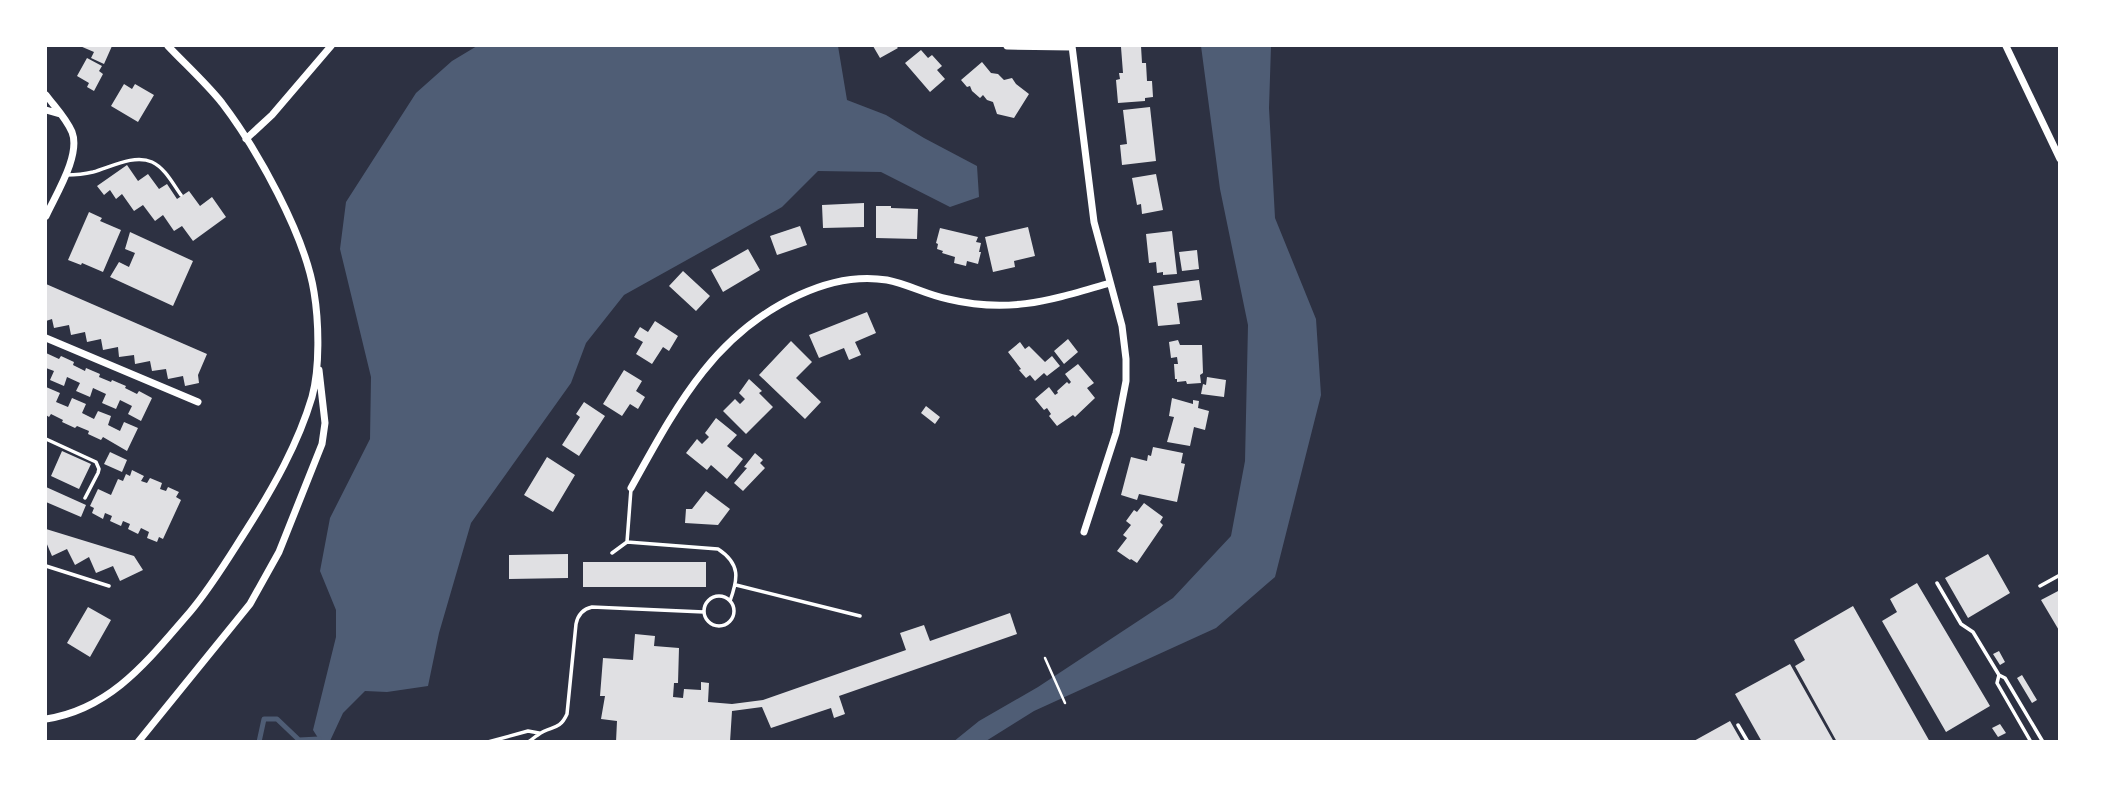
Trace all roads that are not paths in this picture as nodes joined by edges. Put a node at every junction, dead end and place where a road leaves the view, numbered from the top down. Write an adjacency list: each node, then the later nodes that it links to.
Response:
1 (167, 46): 9 (street)
2 (331, 46): 9 (street)
3 (1007, 46): 4 (street)
4 (1072, 46): 14 (street)
5 (2006, 46): 10 (street)
6 (46, 95): 8 (street)
7 (46, 110): 8 (street)
8 (60, 114): 11 (street)
9 (246, 139): 16 (street)
10 (2060, 159)
11 (64, 176): 12 (lane); 13 (street)
12 (181, 195)
13 (46, 216)
14 (1110, 283): 19 (street); 21 (street)
15 (46, 338): 17 (street)
16 (318, 359): 34 (street); 37 (street)
17 (198, 402)
18 (46, 439): 20 (lane)
19 (631, 488): 22 (lane)
20 (85, 498)
21 (1084, 532)
22 (627, 542): 23 (lane); 27 (lane)
23 (612, 554)
24 (46, 566): 28 (lane)
25 (2060, 575): 29 (lane)
26 (1937, 583): 33 (lane)
27 (736, 585): 30 (lane); 32 (lane)
28 (109, 586)
29 (2040, 586)
30 (730, 601): 31 (lane); 31 (lane)
31 (704, 612): 36 (lane)
32 (860, 616)
33 (1999, 675): 41 (lane); 42 (lane)
34 (46, 719)
35 (1738, 725): 40 (lane)
36 (538, 733): 38 (lane); 39 (lane)
37 (138, 741)
38 (488, 741)
39 (528, 741)
40 (1748, 741)
41 (2031, 741)
42 (2043, 741)

